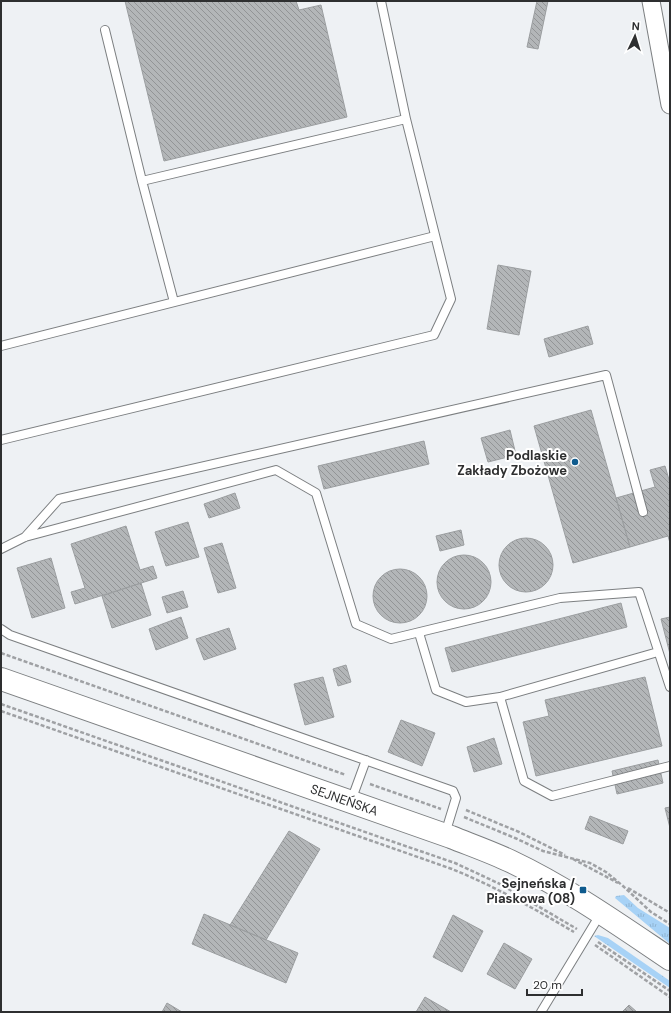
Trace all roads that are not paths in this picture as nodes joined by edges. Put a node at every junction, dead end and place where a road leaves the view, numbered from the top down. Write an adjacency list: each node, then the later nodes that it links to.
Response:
1 (381, 1): 5 (lane)
2 (651, 1): 4 (street)
3 (105, 30): 6 (lane)
4 (670, 105)
5 (406, 119): 6 (lane); 7 (lane)
6 (142, 181): 8 (lane)
7 (435, 236): 8 (lane); 10 (lane)
8 (174, 302): 9 (lane)
9 (1, 346)
10 (1, 440)
11 (643, 512): 12 (lane)
12 (25, 537): 13 (lane); 15 (lane)
13 (1, 549)
14 (1, 629): 20 (lane)
15 (419, 633): 16 (lane); 19 (lane)
16 (658, 652): 18 (lane); 19 (lane)
17 (1, 679): 22 (main road, SEJNEŃSKA)
18 (670, 688)
19 (500, 697): 21 (lane)
20 (366, 760): 22 (lane); 23 (lane)
21 (670, 766)
22 (351, 802): 23 (main road, SEJNEŃSKA)
23 (445, 835): 24 (main road, SEJNEŃSKA)
24 (601, 912): 25 (main road, SEJNEŃSKA); 26 (lane)
25 (670, 959)
26 (541, 1012)

